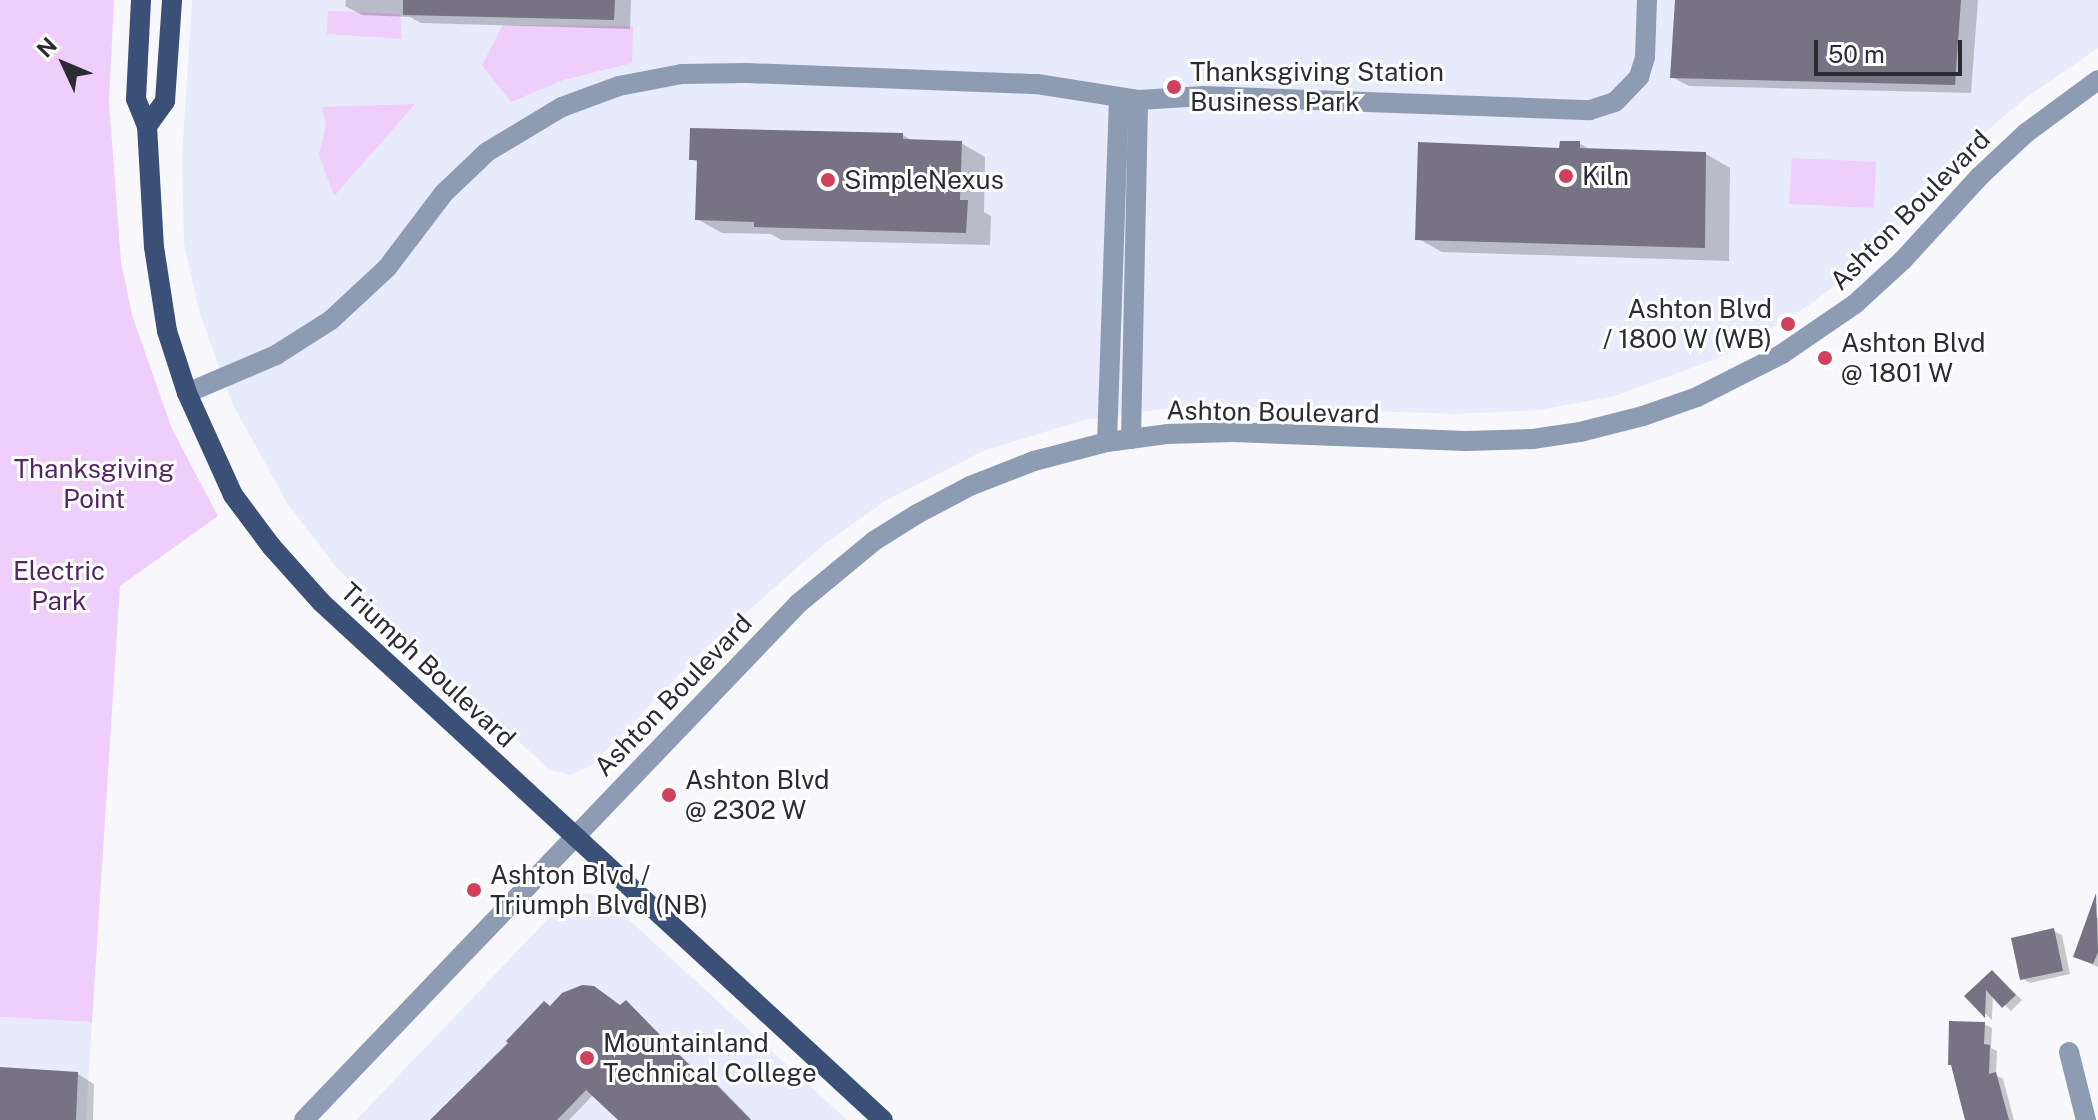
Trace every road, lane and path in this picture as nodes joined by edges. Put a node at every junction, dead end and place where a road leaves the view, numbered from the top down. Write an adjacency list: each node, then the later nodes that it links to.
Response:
1 (141, 0): 6 (main road, Triumph Boulevard)
2 (172, 0): 6 (main road)
3 (1647, 0): 5 (street)
4 (2098, 80): 8 (street, Ashton Boulevard)
5 (1129, 99): 7 (street); 8 (street); 9 (street)
6 (147, 126): 7 (main road, Triumph Boulevard)
7 (187, 393): 10 (main road, Triumph Boulevard)
8 (1131, 439): 9 (street, Ashton Boulevard)
9 (1107, 442): 10 (street, Ashton Boulevard)
10 (574, 835): 12 (street, Ashton Boulevard); 13 (main road, Triumph Boulevard)
11 (2069, 1052): 14 (street)
12 (304, 1120)
13 (883, 1120)
14 (2086, 1120)

